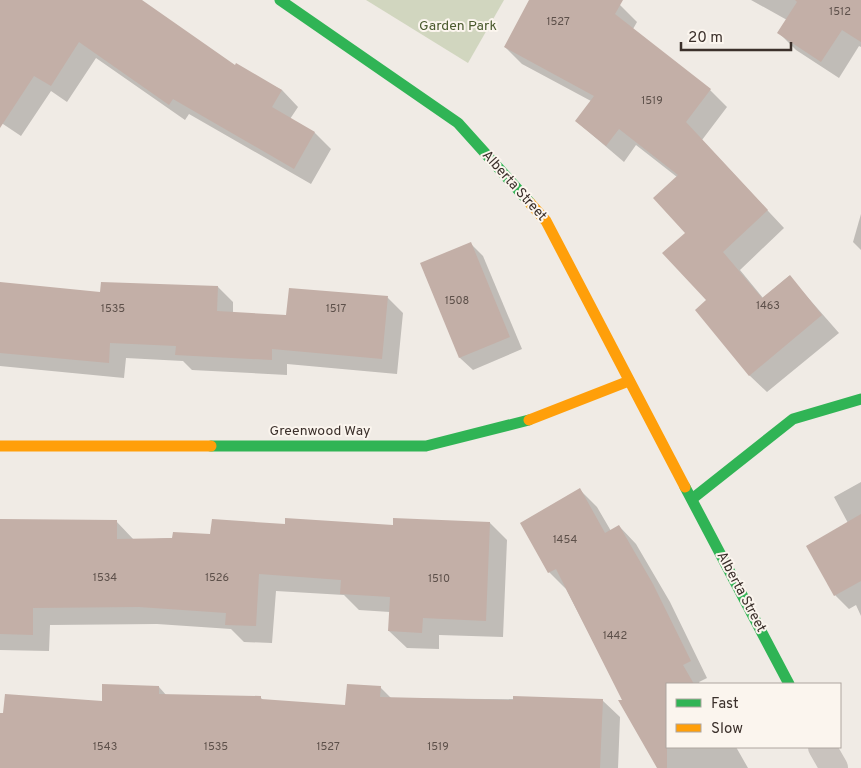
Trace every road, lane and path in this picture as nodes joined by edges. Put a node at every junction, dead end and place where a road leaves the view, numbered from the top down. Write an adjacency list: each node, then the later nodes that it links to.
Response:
1 (280, 0): 2 (street, Alberta Street)
2 (629, 381): 4 (street, Greenwood Way); 5 (street, Alberta Street)
3 (861, 399): 5 (street)
4 (0, 446)
5 (692, 499): 6 (street, Alberta Street)
6 (788, 683)
7 (823, 748): 8 (street)
8 (834, 768)

